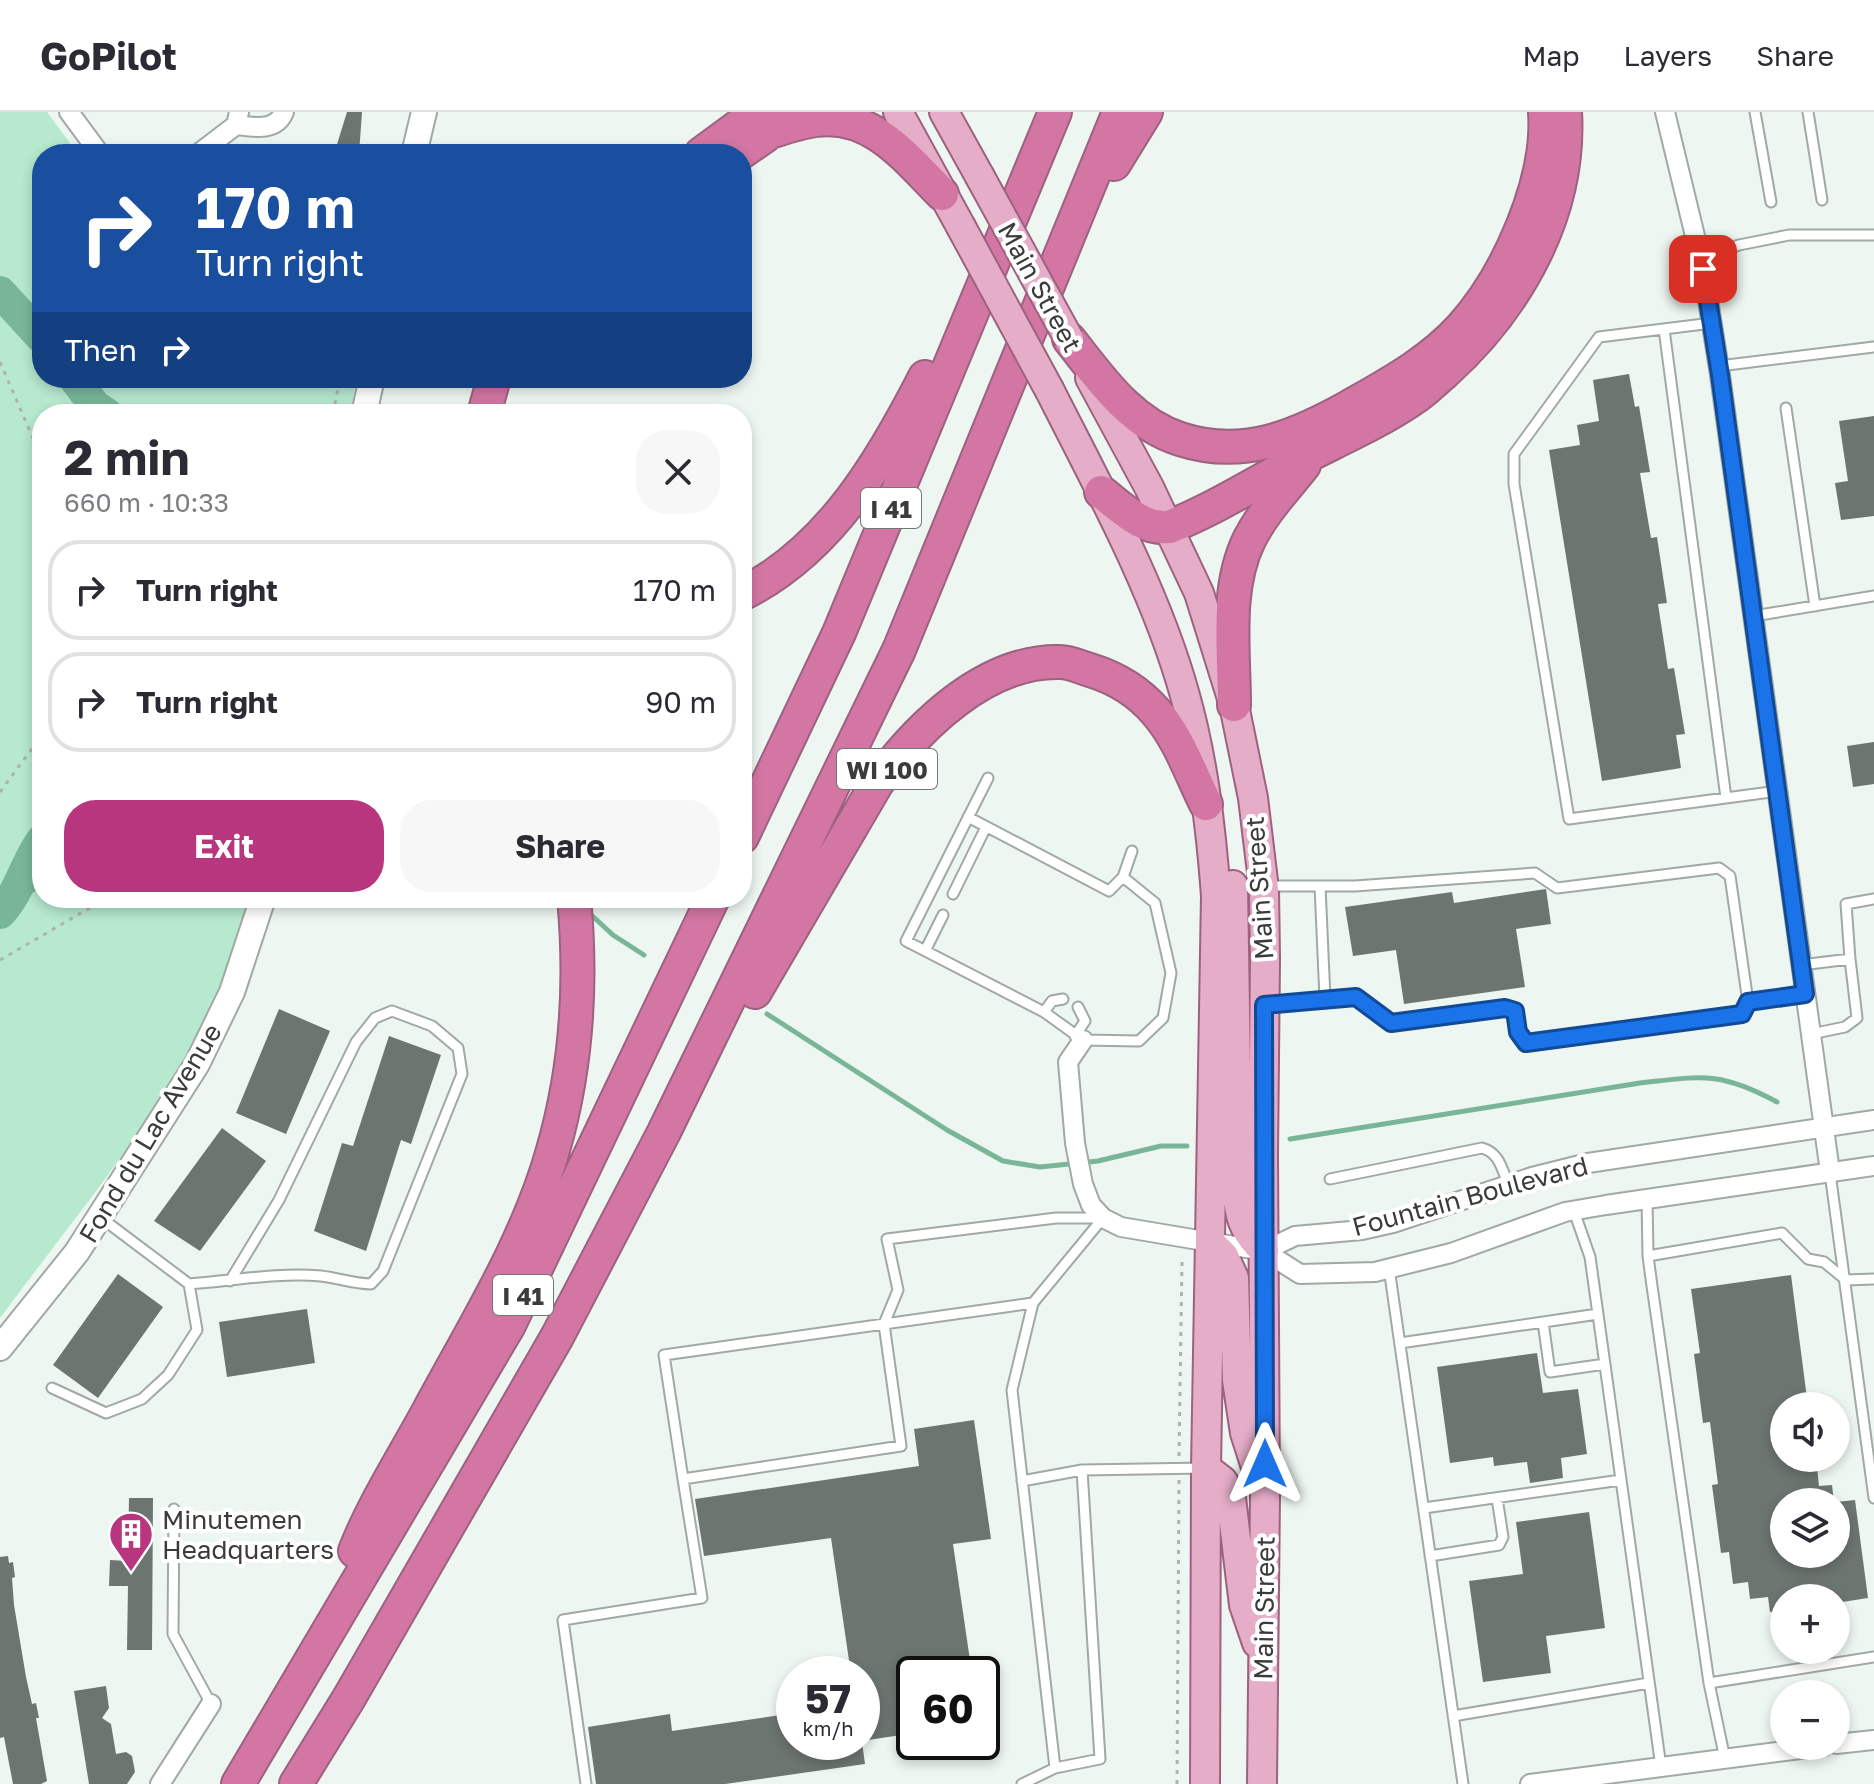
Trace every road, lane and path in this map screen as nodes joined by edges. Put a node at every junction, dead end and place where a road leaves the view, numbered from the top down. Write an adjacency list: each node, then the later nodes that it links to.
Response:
1 (69, 112): 17 (street)
2 (284, 112): 15 (street)
3 (424, 112): 19 (street)
4 (800, 112): 16 (highway)
5 (898, 112): 23 (main road, Main Street / WI 100)
6 (944, 112): 31 (main road, Main Street, bridge)
7 (1055, 112): 22 (highway, I 41)
8 (1119, 112): 27 (highway, I 41)
9 (1146, 112): 27 (highway)
10 (1545, 112): 31 (highway)
11 (1565, 112): 37 (highway)
12 (1665, 112): 28 (street)
13 (1755, 112): 25 (lane)
14 (1808, 112): 24 (lane)
15 (238, 119): 18 (street)
16 (763, 123): 20 (highway); 21 (highway); 23 (highway)
17 (93, 144)
18 (209, 144)
19 (416, 144)
20 (721, 144)
21 (747, 144)
22 (1029, 175): 40 (highway); 50 (highway, I 41)
23 (942, 194): 38 (main road, Main Street / WI 100, bridge)
24 (1822, 200)
25 (1771, 202)
26 (1874, 235): 28 (lane)
27 (1065, 246): 80 (highway, I 41)
28 (1700, 258): 29 (street)
29 (1712, 323): 30 (lane); 34 (street)
30 (1664, 329): 49 (lane); 49 (lane)
31 (1069, 339): 39 (main road, Main Street)
32 (1874, 347): 34 (lane)
33 (0, 362): 36 (path)
34 (1719, 366): 43 (street)
35 (1786, 408): 42 (lane)
36 (32, 436)
37 (1314, 452): 39 (highway); 44 (highway)
38 (1101, 492): 39 (highway); 52 (main road, Main Street / WI 100)
39 (1169, 527): 44 (main road, Main Street)
40 (752, 588)
41 (1874, 596): 42 (lane)
42 (1815, 606): 43 (lane)
43 (1754, 616): 47 (street)
44 (1234, 705): 56 (main road, Main Street)
45 (32, 749): 48 (path)
46 (988, 778): 51 (lane)
47 (1778, 791): 49 (lane); 68 (street)
48 (0, 792)
49 (1726, 798)
50 (752, 816)
51 (968, 817): 53 (lane); 65 (lane)
52 (1209, 818): 80 (highway, WI 100); 89 (main road, Main Street / WI 100); 90 (main road)
53 (986, 827): 55 (lane); 58 (lane)
54 (1132, 851): 55 (lane)
55 (1123, 877): 77 (lane)
56 (1263, 886): 57 (lane); 73 (main road, Main Street)
57 (1320, 886): 71 (lane); 72 (lane)
58 (953, 894)
59 (1874, 899): 66 (lane)
60 (90, 908): 67 (path)
61 (260, 908): 87 (street, Fond du Lac Avenue)
62 (575, 908): 119 (highway)
63 (708, 908): 119 (highway, I 41)
64 (943, 915): 65 (lane)
65 (925, 951): 75 (lane)
66 (1850, 959): 68 (lane); 76 (lane)
67 (0, 960)
68 (1801, 965): 69 (street)
69 (1805, 994): 72 (lane); 76 (street)
70 (1063, 999): 75 (lane)
71 (1325, 999): 72 (lane); 73 (lane)
72 (1748, 1002)
73 (1264, 1005): 90 (main road, Main Street)
74 (1078, 1007): 77 (lane)
75 (1044, 1012): 77 (lane)
76 (1811, 1034): 79 (street)
77 (1079, 1038): 88 (street)
78 (1874, 1120): 79 (street, Fountain Boulevard)
79 (1824, 1127): 82 (street); 84 (street, Fountain Boulevard)
80 (664, 1132): 132 (highway, I 41)
81 (1874, 1166): 82 (street, Fountain Boulevard)
82 (1830, 1172): 85 (street, Fountain Boulevard); 95 (lane)
83 (1330, 1179): 84 (lane)
84 (1509, 1186): 90 (street, Fountain Boulevard)
85 (1647, 1198): 86 (street, Fountain Boulevard); 91 (lane)
86 (1574, 1211): 93 (street, Fountain Boulevard); 99 (lane)
87 (100, 1217): 97 (lane); 103 (street, Fond du Lac Avenue)
88 (1103, 1218): 89 (street); 98 (lane); 101 (lane)
89 (1210, 1242): 90 (street); 106 (main road, Main Street / WI 100); 111 (main road)
90 (1264, 1251): 93 (street, Fountain Boulevard); 111 (main road, Main Street)
91 (1648, 1256): 95 (lane); 121 (lane)
92 (1182, 1260): 106 (path)
93 (1389, 1268): 102 (lane)
94 (1874, 1279): 95 (lane)
95 (1846, 1280): 113 (lane)
96 (230, 1281): 96 (lane); 97 (lane)
97 (189, 1284): 105 (lane)
98 (1033, 1303): 101 (lane); 110 (lane)
99 (1598, 1314): 100 (lane); 104 (lane)
100 (1543, 1322): 102 (lane); 104 (lane)
101 (884, 1324): 108 (lane); 108 (lane)
102 (1400, 1343): 114 (lane)
103 (0, 1348)
104 (1605, 1364): 109 (lane)
105 (52, 1388)
106 (1192, 1468): 107 (lane); 118 (main road); 135 (path); 136 (main road, Main Street / WI 100)
107 (1082, 1470): 110 (lane); 129 (lane)
108 (683, 1479): 133 (lane)
109 (1621, 1480): 112 (lane); 120 (lane)
110 (1022, 1481): 129 (lane)
111 (1265, 1494): 118 (main road, Main Street)
112 (1497, 1498): 114 (lane); 116 (lane)
113 (1874, 1498)
114 (1424, 1508): 116 (lane)
115 (174, 1509): 122 (lane)
116 (1430, 1556): 123 (lane)
117 (1874, 1657): 121 (lane)
118 (1264, 1662): 137 (main road, Main Street)
119 (304, 1676): 131 (highway, I 41)
120 (1649, 1683): 123 (lane); 128 (lane)
121 (1709, 1683): 127 (lane)
122 (211, 1704): 130 (street)
123 (1453, 1716): 138 (lane)
124 (1874, 1740): 125 (street)
125 (1850, 1743)
126 (1770, 1753): 127 (street)
127 (1725, 1759): 128 (street)
128 (1661, 1767): 139 (street)
129 (1055, 1768): 134 (lane)
130 (160, 1784)
131 (238, 1784)
132 (296, 1784)
133 (586, 1784)
134 (1022, 1784)
135 (1177, 1784)
136 (1205, 1784)
137 (1262, 1784)
138 (1463, 1784)
139 (1530, 1784)

